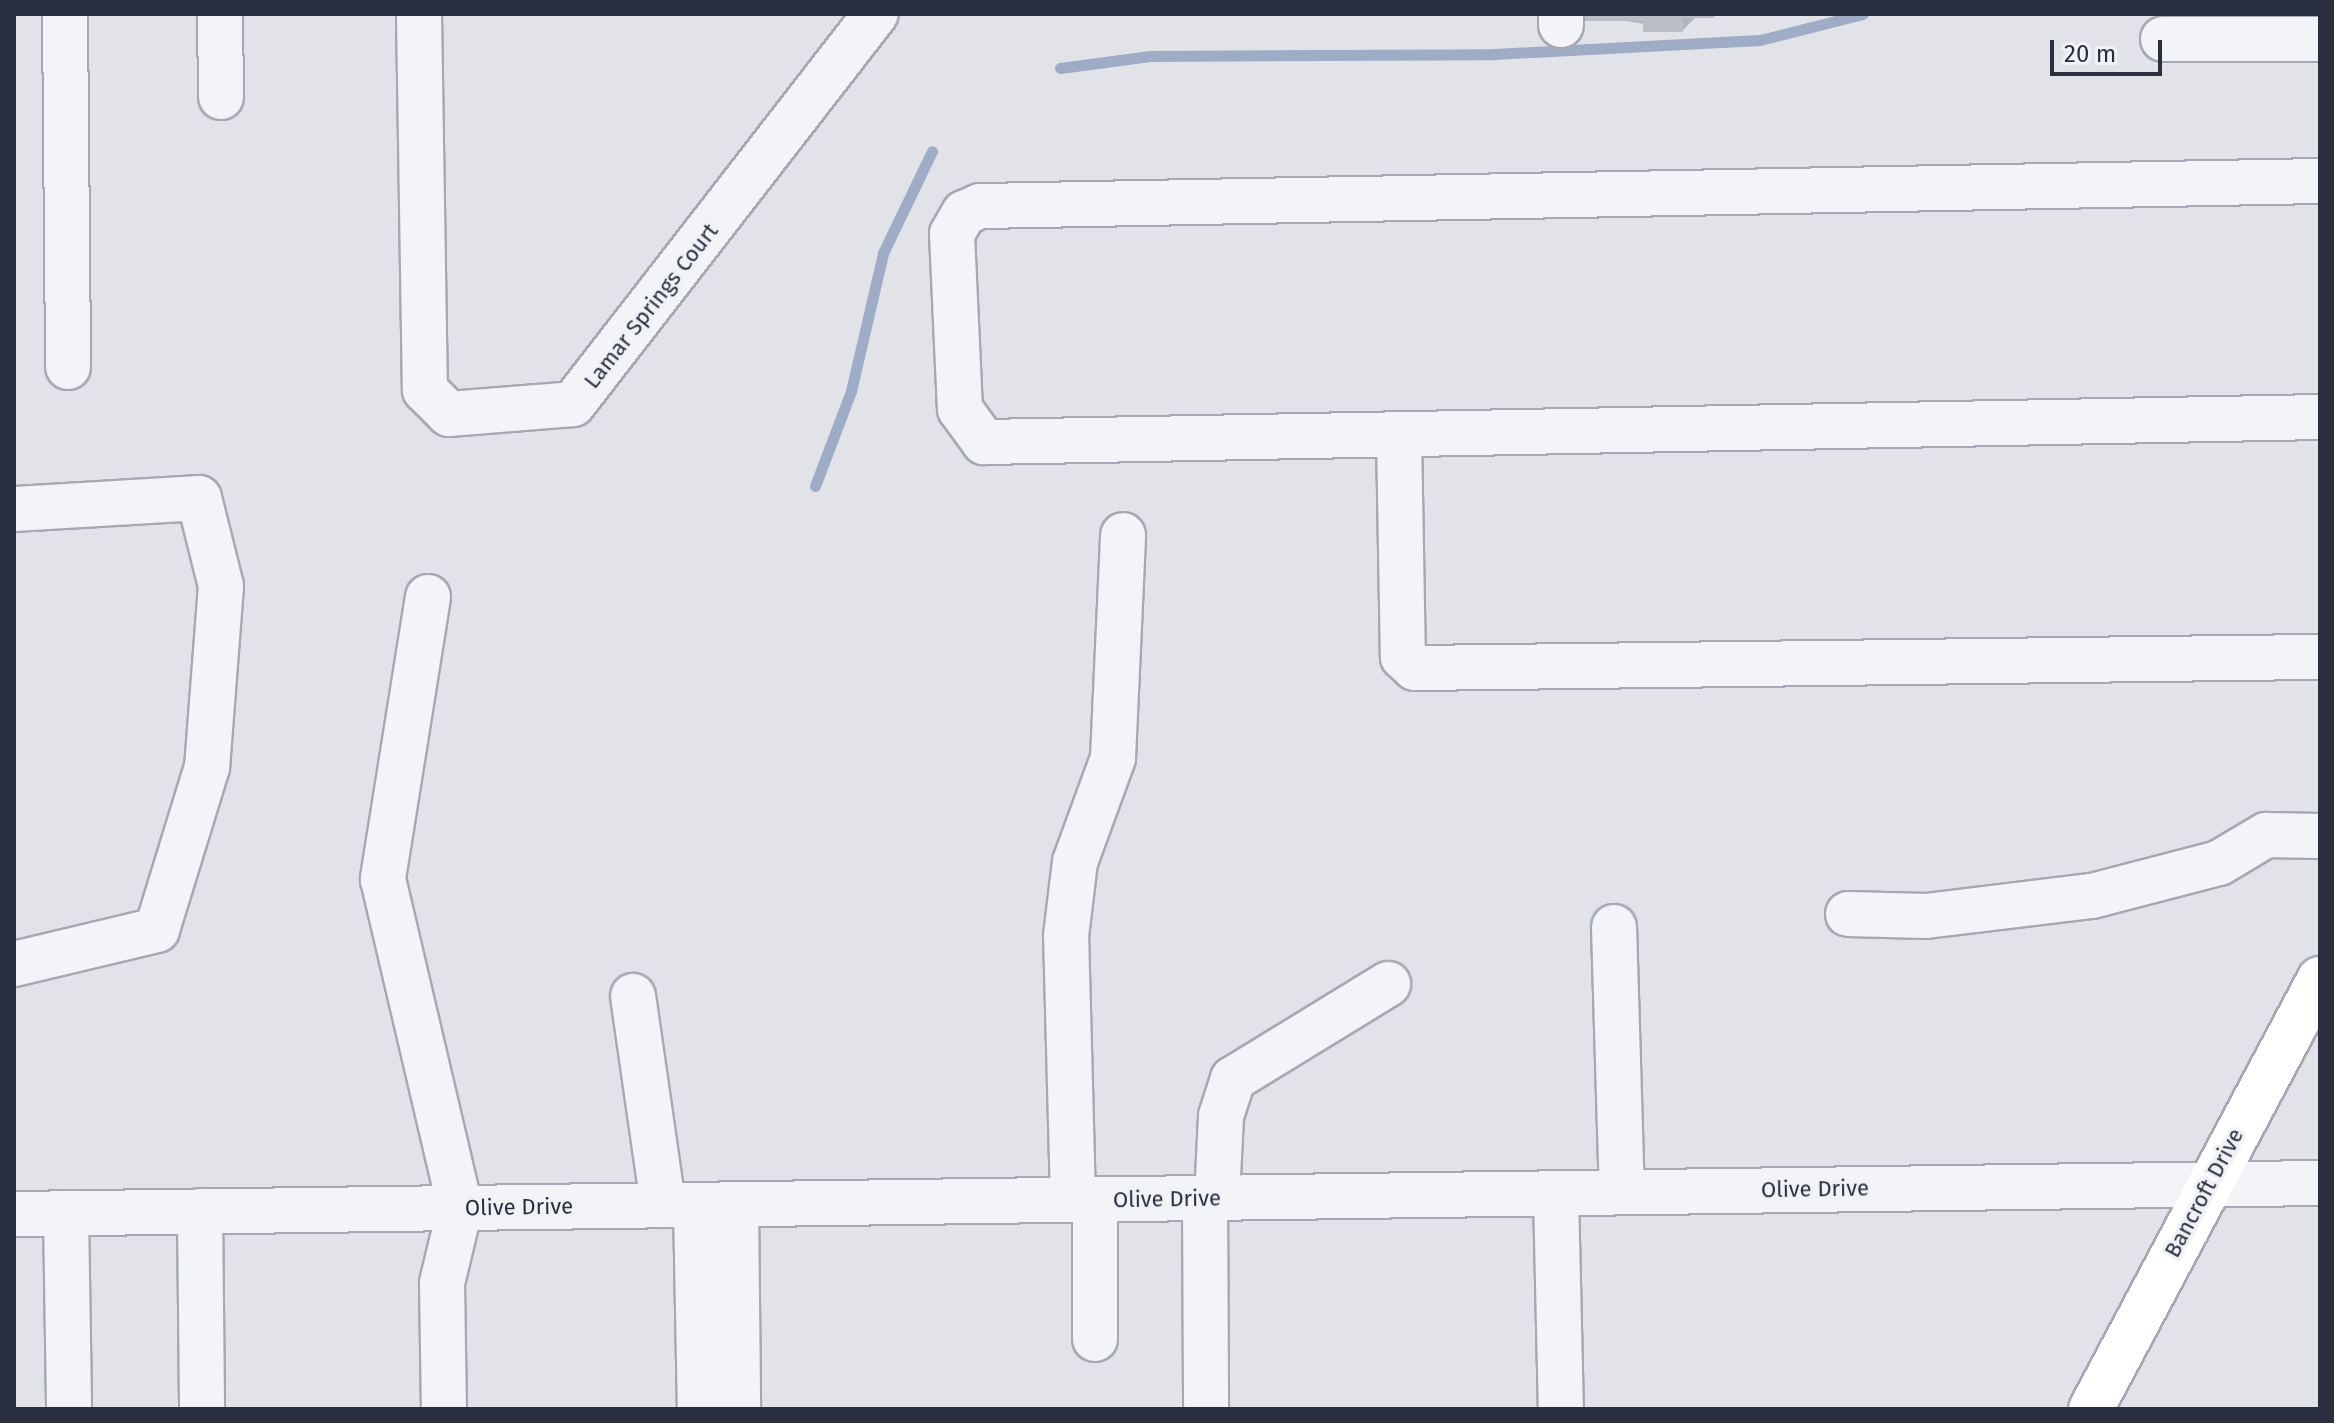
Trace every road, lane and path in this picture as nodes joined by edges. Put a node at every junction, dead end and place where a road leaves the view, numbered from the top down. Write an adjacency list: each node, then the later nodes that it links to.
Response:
1 (65, 14): 9 (street)
2 (220, 14): 7 (street)
3 (419, 14): 4 (street, Lamar Springs Court)
4 (876, 14)
5 (2163, 39): 6 (street)
6 (2320, 39)
7 (221, 97)
8 (2320, 181): 11 (street)
9 (68, 367)
10 (2320, 417): 11 (street)
11 (1399, 435): 15 (street)
12 (14, 509): 19 (street)
13 (1123, 535): 28 (street)
14 (428, 597): 30 (street)
15 (2320, 657)
16 (2320, 836): 17 (street)
17 (1848, 914)
18 (1614, 927): 25 (street)
19 (14, 964)
20 (2320, 979): 24 (main road, Bancroft Drive)
21 (1388, 984): 27 (street)
22 (633, 996): 29 (street)
23 (2320, 1183): 24 (street, Olive Drive)
24 (2208, 1185): 25 (street, Olive Drive); 42 (main road, Bancroft Drive)
25 (1622, 1191): 26 (street, Olive Drive)
26 (1556, 1194): 27 (street, Olive Drive); 41 (street)
27 (1211, 1198): 28 (street, Olive Drive); 40 (street)
28 (1084, 1200): 29 (street, Olive Drive); 34 (street)
29 (698, 1205): 30 (street, Olive Drive); 38 (street); 39 (street)
30 (460, 1208): 31 (street, Olive Drive); 37 (street)
31 (200, 1211): 32 (street, Olive Drive); 36 (street)
32 (66, 1213): 33 (street, Olive Drive); 35 (street)
33 (14, 1214)
34 (1095, 1339)
35 (69, 1409)
36 (202, 1409)
37 (444, 1409)
38 (700, 1409)
39 (738, 1409)
40 (1206, 1409)
41 (1561, 1409)
42 (2091, 1409)

